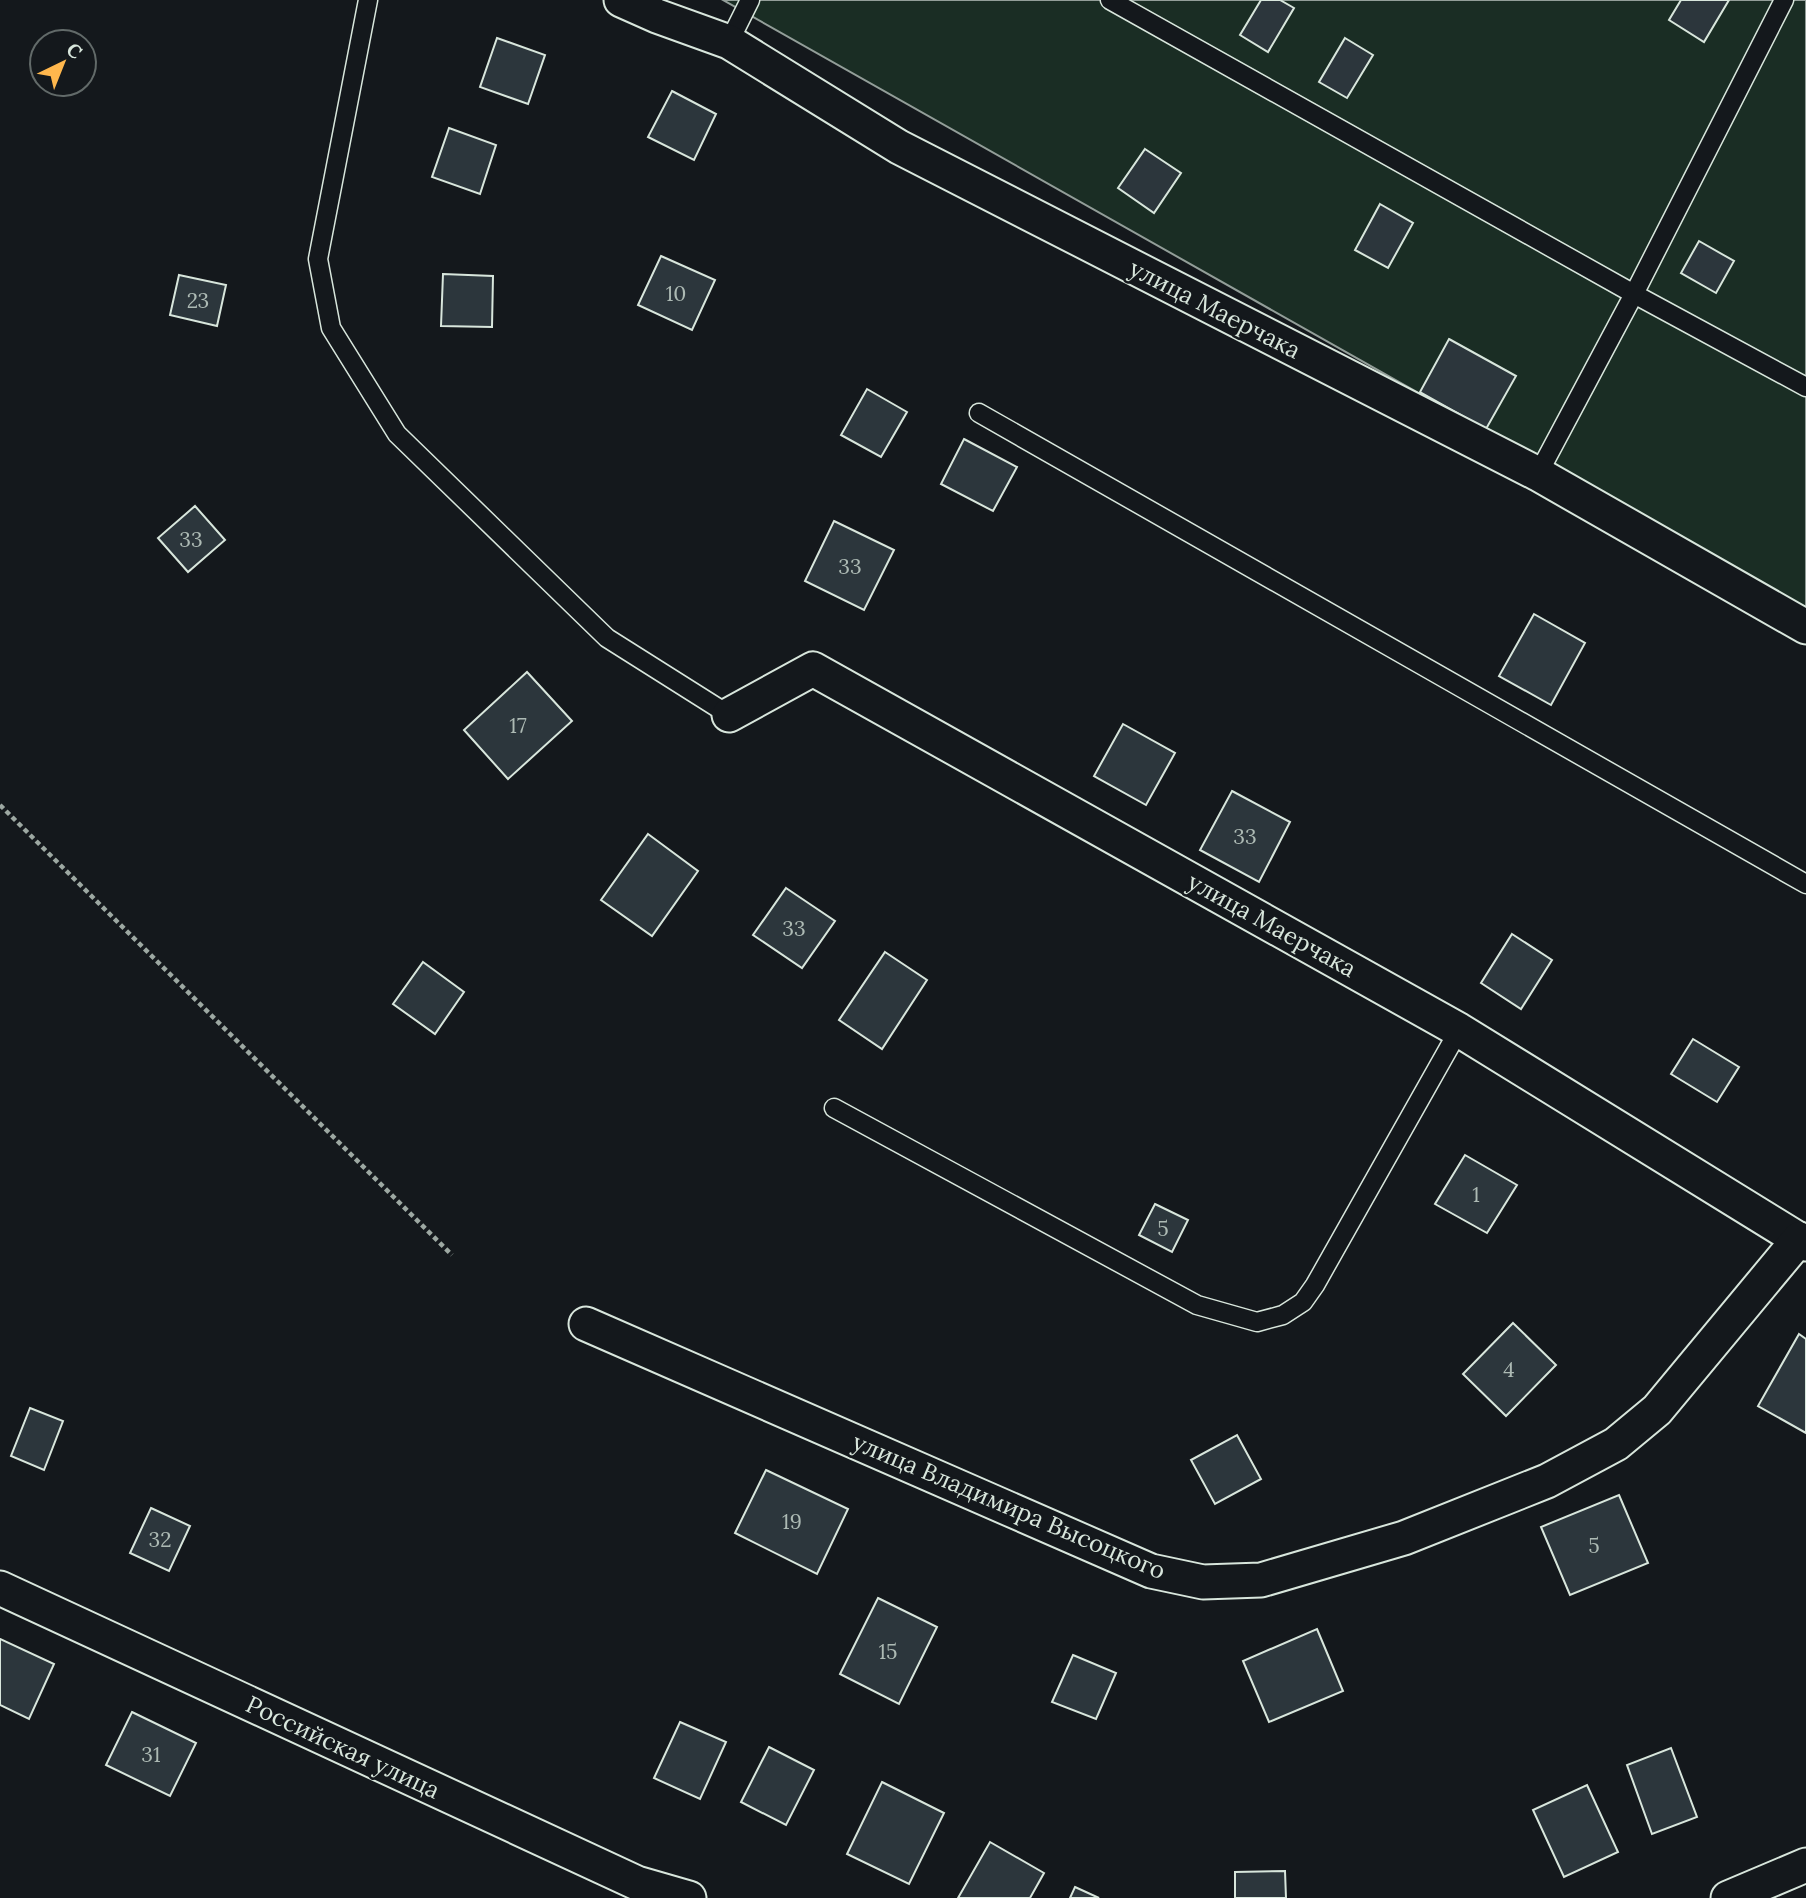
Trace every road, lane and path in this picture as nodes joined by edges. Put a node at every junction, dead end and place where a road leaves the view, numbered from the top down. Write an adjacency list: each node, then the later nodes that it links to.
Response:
1 (368, 0): 12 (lane)
2 (621, 0): 6 (street, улица Маерчака)
3 (750, 0): 6 (lane)
4 (1110, 0): 7 (lane)
5 (1784, 0): 7 (lane)
6 (729, 42): 10 (street, улица Маерчака)
7 (1634, 294): 8 (lane); 10 (lane)
8 (1806, 387)
9 (979, 414): 14 (lane)
10 (1538, 474): 11 (street, улица Маерчака)
11 (1806, 626)
12 (729, 715): 15 (street, улица Маерчака)
13 (0, 805): 18 (path)
14 (1806, 884)
15 (1459, 1030): 16 (lane); 17 (street, улица Маерчака)
16 (834, 1108)
17 (1802, 1242): 19 (street, улица Владимира Высоцкого)
18 (452, 1255)
19 (586, 1324)
20 (0, 1588): 22 (street, Российская улица)
21 (1806, 1865): 23 (street)
22 (689, 1898)
23 (1728, 1898)

